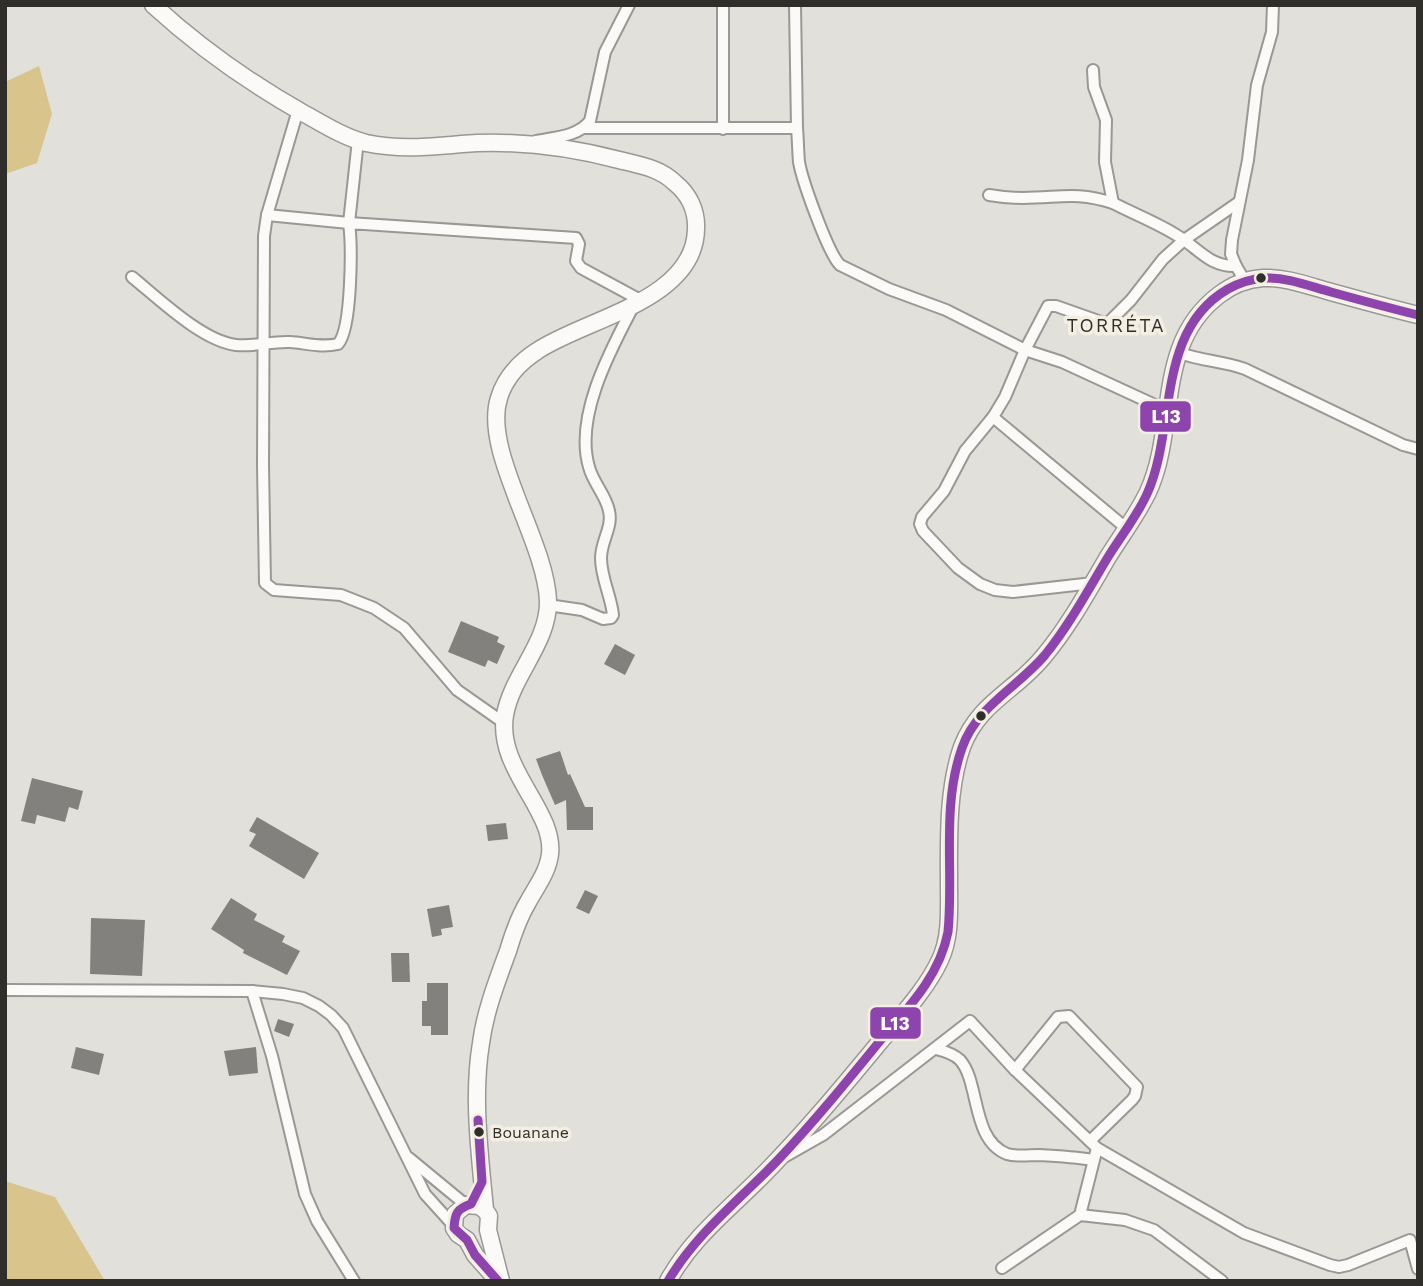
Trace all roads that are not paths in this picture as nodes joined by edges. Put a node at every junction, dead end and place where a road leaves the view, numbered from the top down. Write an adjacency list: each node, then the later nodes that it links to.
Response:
1 (153, 5): 7 (street)
2 (629, 5): 8 (street)
3 (723, 5): 10 (street)
4 (795, 5): 9 (street)
5 (1273, 5): 14 (street)
6 (1093, 70): 15 (street)
7 (298, 110): 11 (street); 16 (street)
8 (584, 128): 10 (street); 12 (street)
9 (797, 128): 10 (street); 25 (street)
10 (723, 129)
11 (358, 140): 12 (street); 17 (street)
12 (518, 144): 22 (street)
13 (989, 195): 15 (street)
14 (1239, 202): 18 (street); 19 (street)
15 (1113, 203): 18 (street)
16 (267, 215): 17 (street); 24 (street)
17 (349, 223): 22 (street); 24 (street)
18 (1184, 240): 19 (street); 25 (street)
19 (1236, 266): 21 (street)
20 (132, 277): 24 (street)
21 (1245, 281): 23 (street); 26 (street)
22 (638, 303): 32 (street); 32 (street)
23 (1418, 315)
24 (263, 344): 33 (street)
25 (1025, 350): 27 (street); 28 (street)
26 (1177, 352): 27 (street); 29 (street)
27 (1166, 410): 30 (street)
28 (993, 417): 30 (street); 31 (street)
29 (1418, 449)
30 (1126, 528): 31 (street)
31 (1093, 583): 41 (street)
32 (548, 605): 33 (street)
33 (504, 723): 42 (street)
34 (5, 990): 35 (street)
35 (252, 991): 39 (street); 49 (street)
36 (936, 1049): 37 (street); 40 (street); 41 (street)
37 (1016, 1070): 38 (street); 38 (street)
38 (1094, 1144): 40 (street); 48 (street)
39 (402, 1151): 42 (street); 44 (street)
40 (1093, 1160): 43 (street)
41 (777, 1161): 51 (street)
42 (474, 1206): 44 (street); 45 (street)
43 (1080, 1215): 47 (street); 52 (street)
44 (453, 1224): 46 (street)
45 (488, 1230): 46 (street); 50 (street)
46 (467, 1240): 50 (street)
47 (1002, 1268)
48 (1418, 1269)
49 (354, 1281)
50 (500, 1281)
51 (668, 1281)
52 (1222, 1281)

